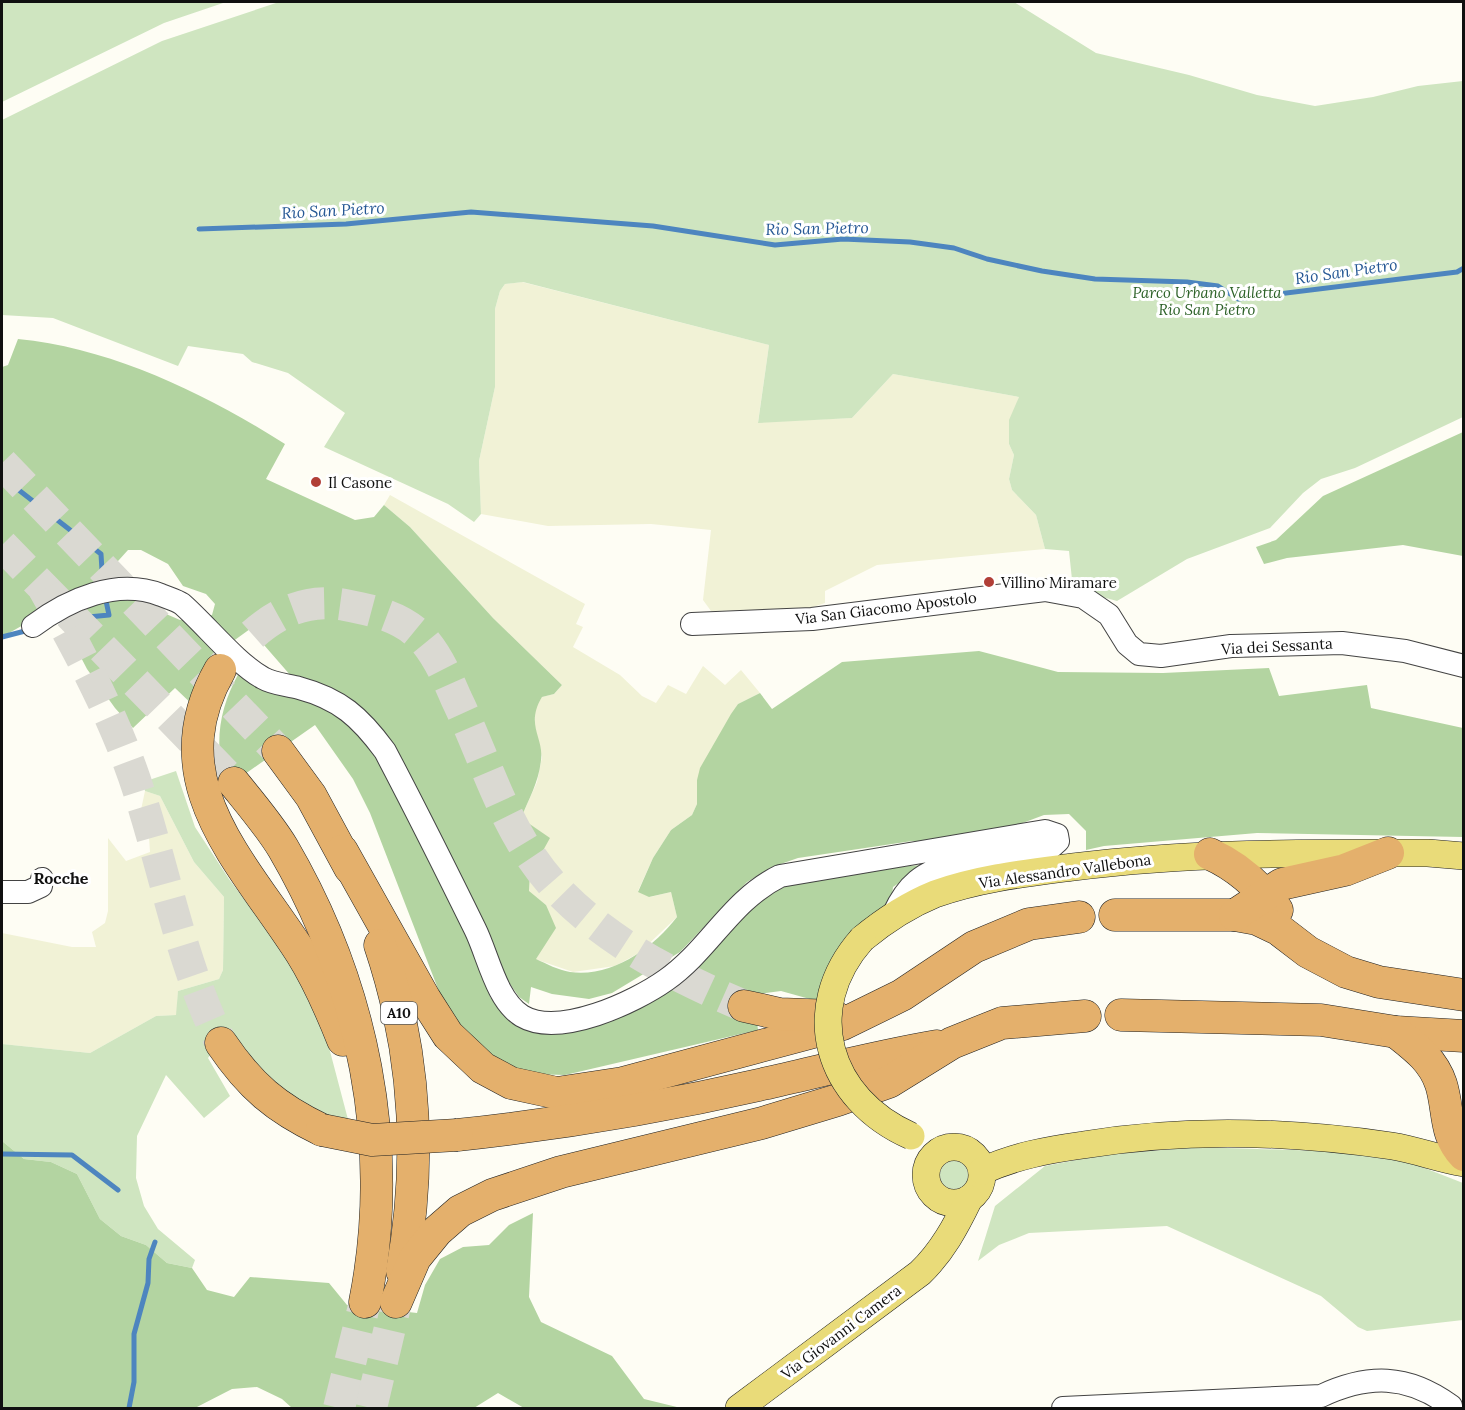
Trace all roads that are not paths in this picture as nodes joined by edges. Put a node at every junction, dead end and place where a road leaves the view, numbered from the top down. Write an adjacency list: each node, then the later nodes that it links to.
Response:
1 (1109, 615): 2 (street, Via San Giacomo Apostolo); 4 (street, Via dei Sessanta)
2 (692, 624)
3 (33, 626): 15 (street)
4 (1464, 666)
5 (220, 670): 30 (highway)
6 (278, 751): 8 (highway, A10)
7 (234, 783): 30 (highway)
8 (342, 850): 22 (highway); 28 (highway, A10)
9 (1388, 853): 10 (main road, Via Alessandro Vallebona); 11 (main road, Via Alessandro Vallebona); 14 (highway)
10 (1210, 854): 14 (highway); 15 (main road, Via Alessandro Vallebona)
11 (1464, 856)
12 (42, 879): 13 (street)
13 (2, 892)
14 (1265, 894): 17 (highway); 19 (highway)
15 (893, 915): 32 (main road, Via Alessandro Vallebona, bridge)
16 (1115, 915): 17 (highway)
17 (1235, 915): 19 (highway)
18 (1079, 917): 22 (highway)
19 (1308, 952): 20 (highway)
20 (1464, 995)
21 (744, 1006): 22 (highway)
22 (870, 1012)
23 (1121, 1015): 25 (highway)
24 (1085, 1016): 28 (highway)
25 (1396, 1032): 26 (highway); 29 (highway)
26 (1464, 1036)
27 (221, 1043): 28 (highway, bridge)
28 (952, 1043)
29 (1455, 1102): 31 (highway)
30 (373, 1114): 36 (highway)
31 (1464, 1155)
32 (931, 1159): 34 (main road); 35 (main road)
33 (1464, 1163): 34 (main road)
34 (982, 1171): 35 (main road)
35 (956, 1200): 38 (main road, Via Giovanni Camera)
36 (365, 1302)
37 (1454, 1404): 39 (street)
38 (739, 1408)
39 (1063, 1408)

